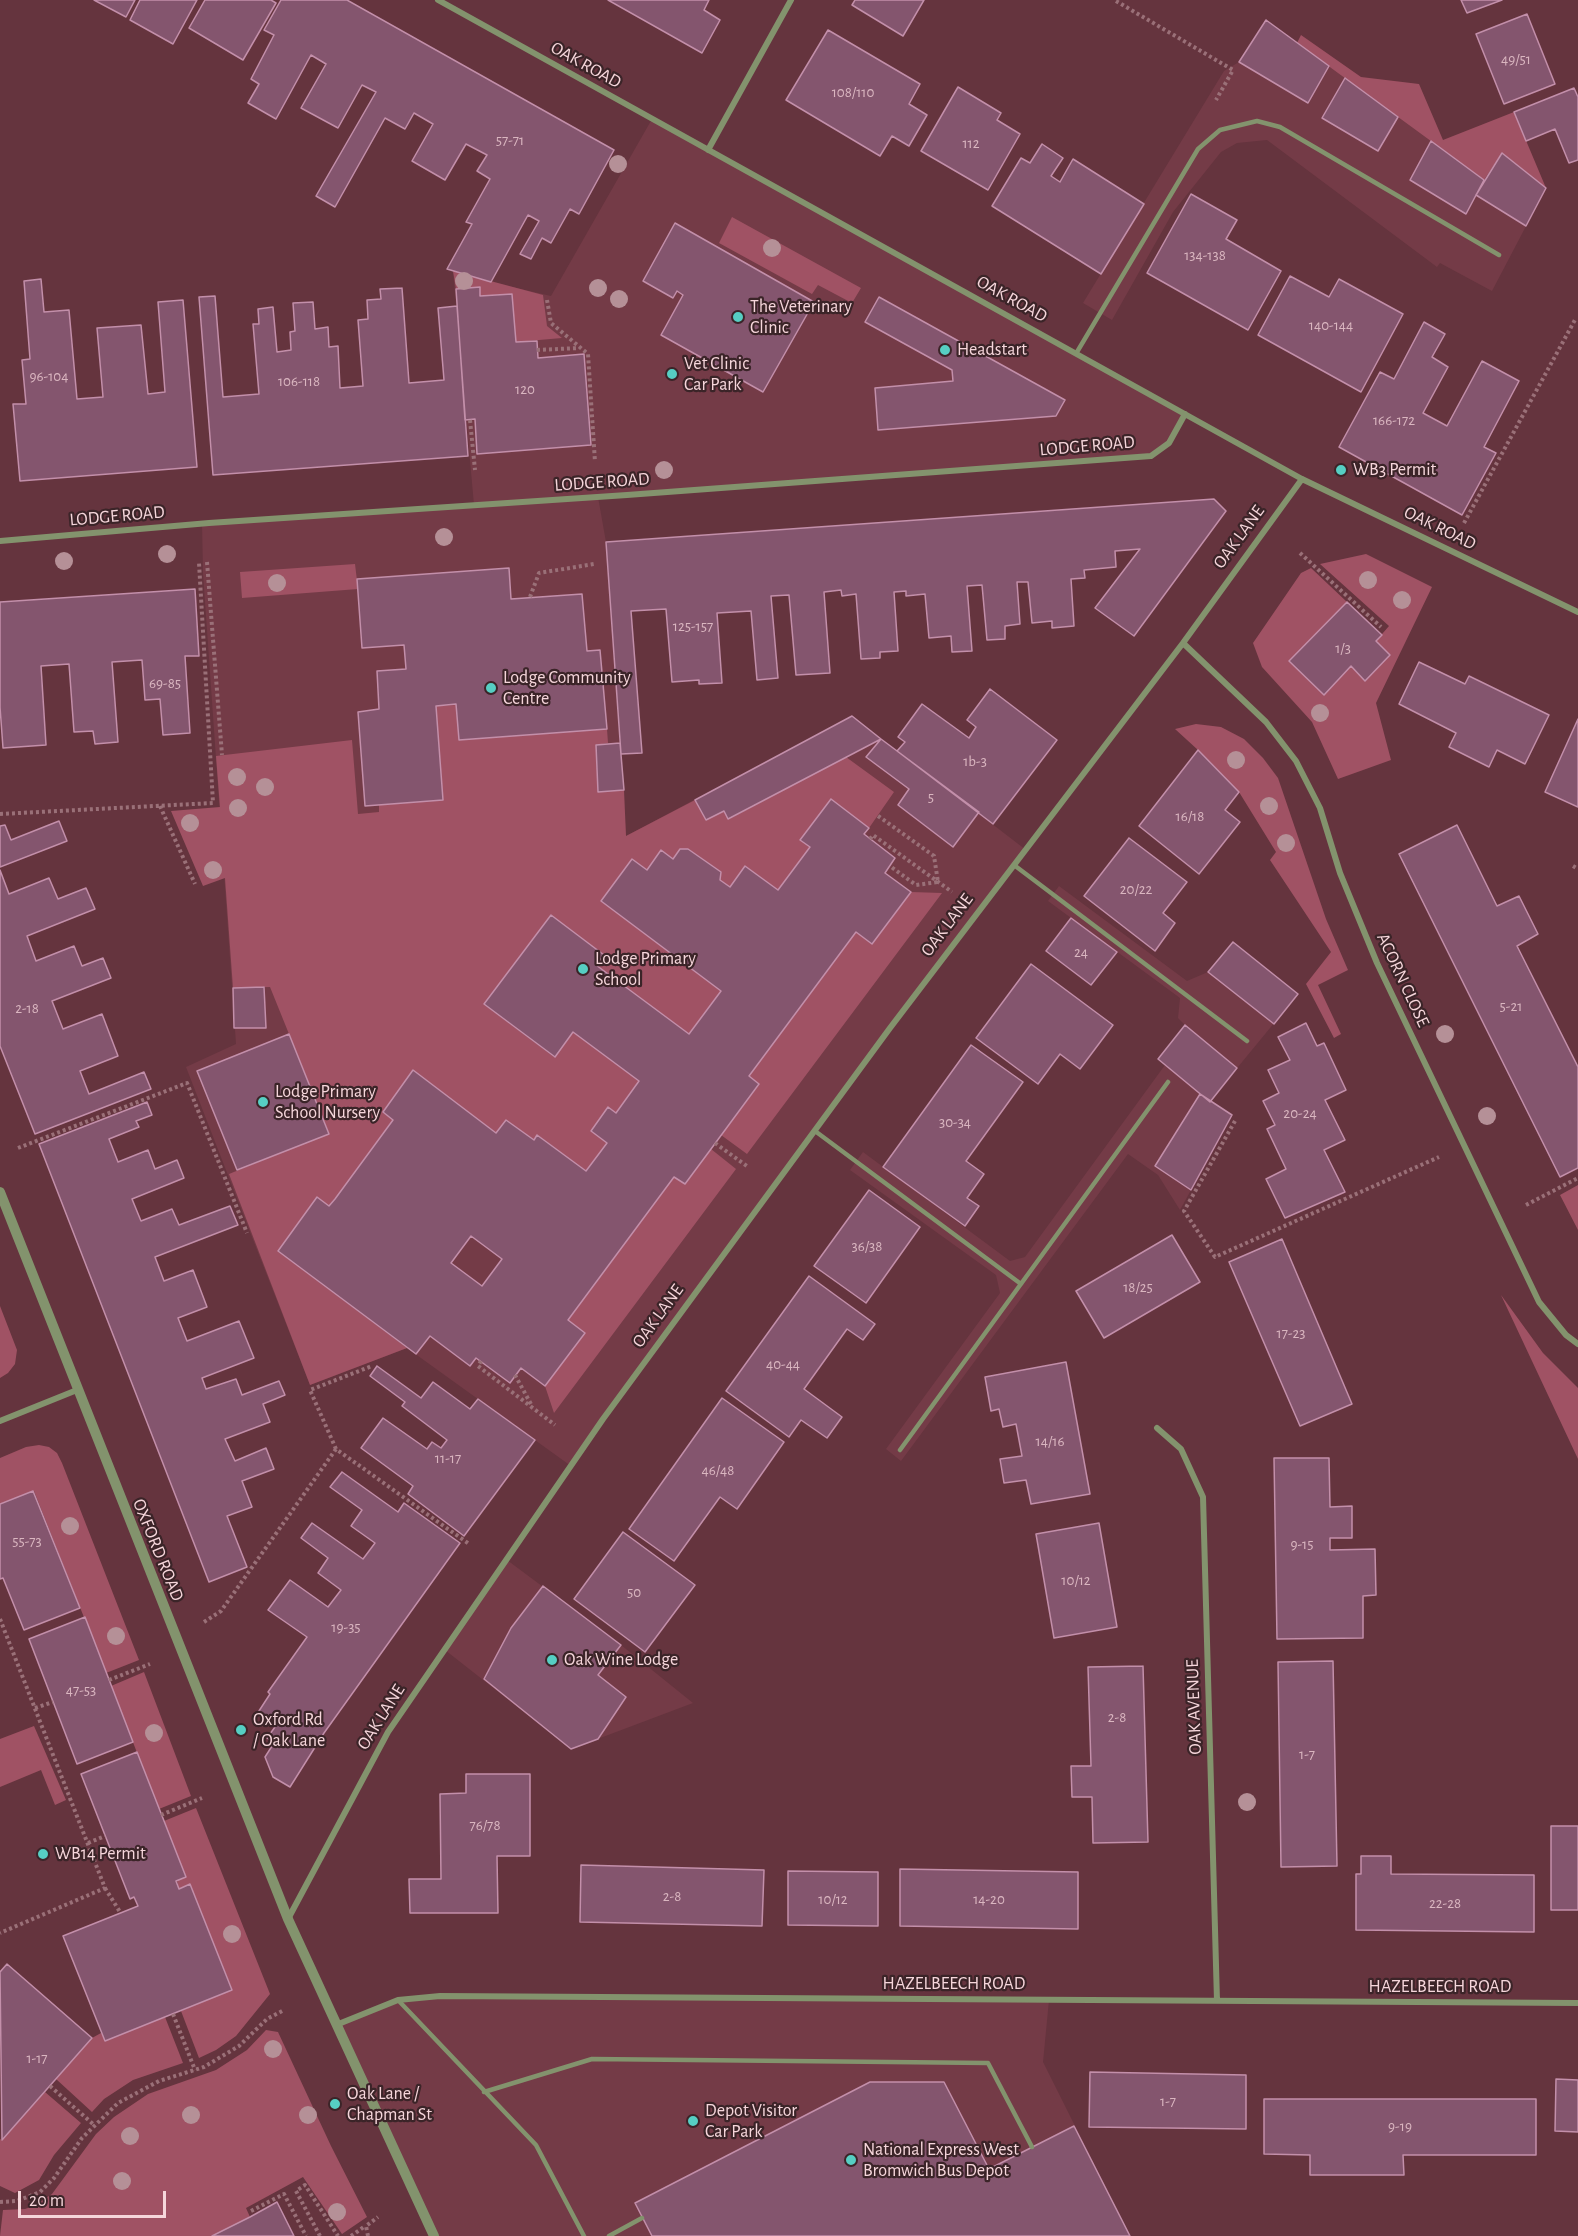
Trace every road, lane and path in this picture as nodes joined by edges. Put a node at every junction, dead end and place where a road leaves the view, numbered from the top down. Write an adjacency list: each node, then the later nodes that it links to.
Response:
1 (438, 0): 5 (street, OAK ROAD)
2 (791, 0): 5 (street)
3 (1116, 1): 4 (path)
4 (1220, 130): 6 (lane); 11 (lane)
5 (708, 150): 11 (street, OAK ROAD)
6 (1499, 255)
7 (547, 300): 9 (path)
8 (1576, 318): 17 (path)
9 (580, 348): 10 (path); 14 (path)
10 (537, 350)
11 (1077, 352): 12 (street, OAK ROAD)
12 (1185, 414): 16 (street, OAK ROAD); 18 (street, LODGE ROAD)
13 (470, 420): 15 (path)
14 (595, 462)
15 (475, 470)
16 (1302, 479): 24 (street, OAK ROAD); 26 (street, OAK LANE)
17 (1464, 523)
18 (0, 541)
19 (1300, 553): 25 (path)
20 (207, 562): 27 (path)
21 (199, 563): 28 (path)
22 (594, 564): 23 (path)
23 (530, 597)
24 (1578, 612)
25 (1381, 627)
26 (1183, 643): 32 (street, OAK LANE); 52 (street, ACORN CLOSE)
27 (222, 755)
28 (160, 806): 29 (path); 37 (path)
29 (0, 814)
30 (878, 816): 36 (path)
31 (870, 839): 36 (path)
32 (1014, 865): 39 (lane); 42 (street, OAK LANE)
33 (890, 866): 36 (path)
34 (1573, 867): 35 (path)
35 (1578, 869)
36 (938, 882): 38 (path)
37 (195, 884)
38 (952, 892)
39 (1247, 1041)
40 (1168, 1082): 51 (lane)
41 (1235, 1121): 45 (path)
42 (814, 1131): 51 (lane); 76 (street, OAK LANE)
43 (715, 1143): 46 (path)
44 (18, 1148): 50 (path)
45 (1444, 1154)
46 (747, 1166)
47 (1578, 1178): 49 (path)
48 (0, 1192): 56 (street, OXFORD ROAD)
49 (1524, 1206)
50 (247, 1233)
51 (1021, 1284): 62 (lane)
52 (1578, 1344)
53 (481, 1361): 57 (path)
54 (372, 1366): 61 (path)
55 (515, 1375): 57 (path)
56 (77, 1390): 58 (street); 76 (street, OXFORD ROAD)
57 (533, 1409): 59 (path)
58 (0, 1420)
59 (555, 1425)
60 (1157, 1428): 79 (street, OAK AVENUE)
61 (336, 1449): 63 (path); 65 (path)
62 (900, 1450)
63 (469, 1544)
64 (0, 1619): 69 (path)
65 (203, 1623)
66 (150, 1664): 67 (path)
67 (109, 1680)
68 (53, 1702): 69 (path)
69 (35, 1708): 73 (path)
70 (202, 1798): 71 (path)
71 (161, 1815)
72 (105, 1836): 73 (path)
73 (88, 1843): 74 (path)
74 (105, 1888): 75 (path); 77 (path)
75 (120, 1912)
76 (288, 1919): 83 (street)
77 (0, 1933)
78 (398, 2000): 79 (street, HAZELBEECH ROAD); 83 (street, HAZELBEECH ROAD); 86 (lane)
79 (1217, 2001): 80 (street, HAZELBEECH ROAD)
80 (1578, 2003)
81 (284, 2010): 84 (path)
82 (173, 2014): 84 (path)
83 (335, 2025): 99 (street)
84 (195, 2070): 87 (path)
85 (50, 2086): 87 (path)
86 (484, 2092): 88 (lane); 100 (lane)
87 (94, 2125): 89 (path)
88 (1032, 2148)
89 (0, 2202)
90 (251, 2211): 94 (path)
91 (378, 2217): 93 (path)
92 (642, 2218): 101 (lane)
93 (366, 2226): 97 (path); 98 (path)
94 (306, 2236)
95 (320, 2236): 96 (path)
96 (338, 2236)
97 (351, 2236)
98 (368, 2236)
99 (434, 2236)
100 (584, 2236)
101 (609, 2236)

